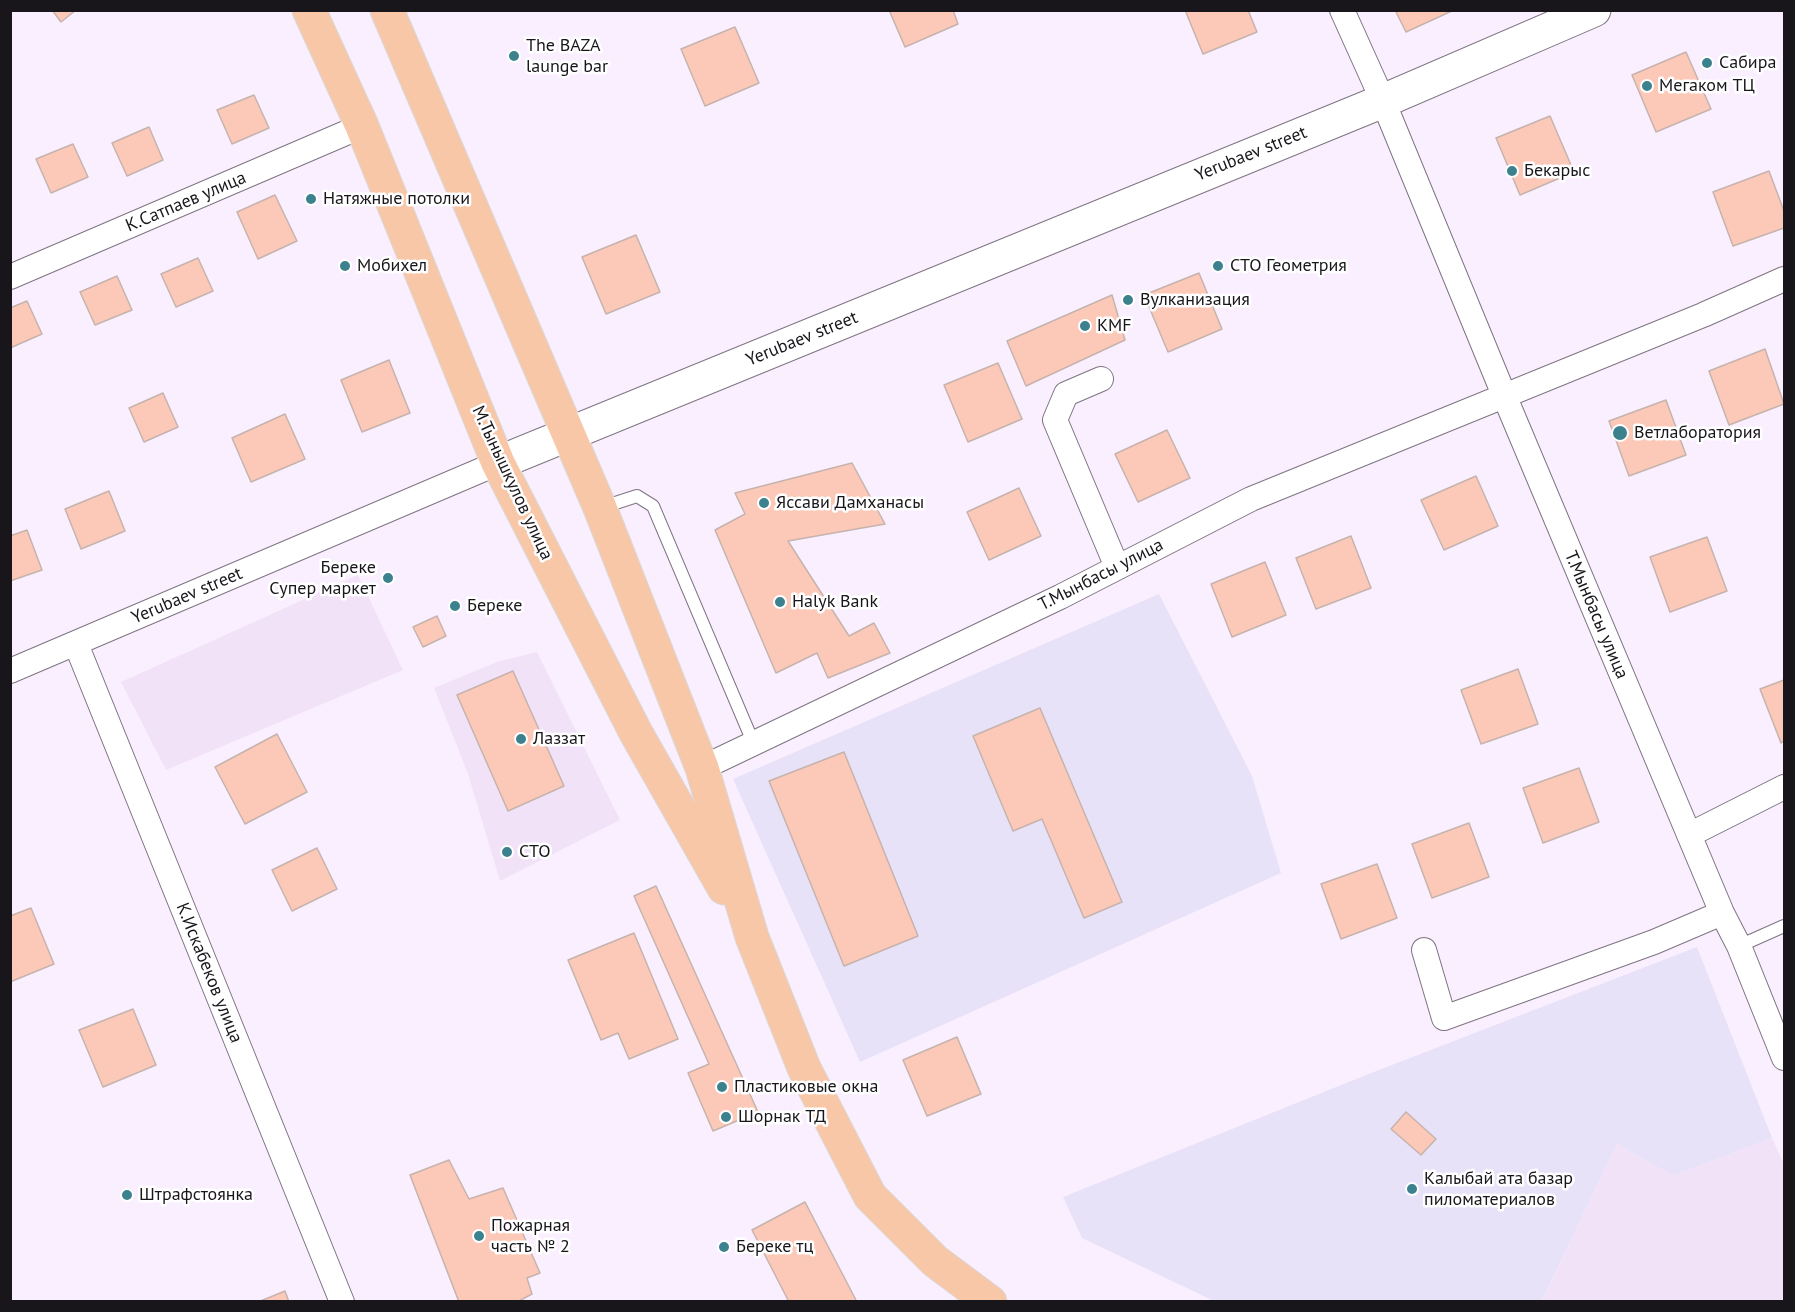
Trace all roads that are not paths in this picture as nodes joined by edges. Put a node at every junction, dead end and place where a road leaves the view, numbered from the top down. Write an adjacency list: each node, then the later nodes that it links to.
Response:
1 (309, 10): 6 (main road, М.Тынышкулов улица)
2 (1342, 10): 5 (street)
3 (1594, 10): 5 (main road, Yerubaev street)
4 (389, 12): 11 (main road, М.Тынышкулов улица)
5 (1383, 100): 10 (street); 11 (main road, Yerubaev street)
6 (362, 126): 7 (street, К.Сатпаев улица); 12 (main road, М.Тынышкулов улица)
7 (10, 277)
8 (1785, 279): 10 (street, Т.Мынбасы улица)
9 (1101, 379): 14 (street)
10 (1504, 395): 14 (street, Т.Мынбасы улица); 20 (street, Т.Мынбасы улица)
11 (568, 435): 12 (main road, Yerubaev street); 13 (main road, М.Тынышкулов улица)
12 (498, 463): 15 (street, Yerubaev street); 23 (main road, М.Тынышкулов улица)
13 (600, 508): 17 (lane); 18 (main road, М.Тынышкулов улица)
14 (1117, 567): 17 (street, Т.Мынбасы улица)
15 (76, 644): 16 (street, Yerubaev street); 28 (street, К.Искабеков улица)
16 (10, 671)
17 (753, 742): 18 (street, Т.Мынбасы улица)
18 (702, 768): 23 (main road, М.Тынышкулов улица)
19 (1785, 787): 20 (street)
20 (1689, 834): 21 (street, Т.Мынбасы улица)
21 (1722, 913): 24 (street, Т.Мынбасы улица); 25 (street)
22 (1785, 926): 24 (lane)
23 (752, 937): 27 (main road, М.Тынышкулов улица)
24 (1739, 946): 26 (street, Т.Мынбасы улица)
25 (1424, 950)
26 (1785, 1058)
27 (987, 1301)
28 (342, 1302)

